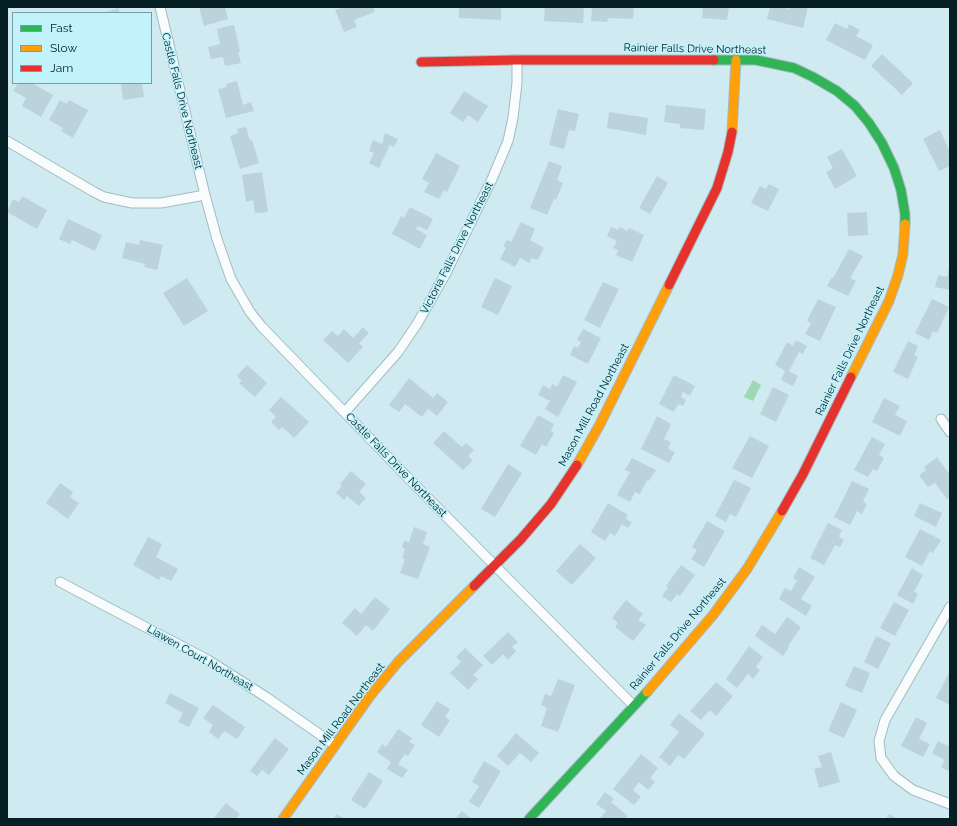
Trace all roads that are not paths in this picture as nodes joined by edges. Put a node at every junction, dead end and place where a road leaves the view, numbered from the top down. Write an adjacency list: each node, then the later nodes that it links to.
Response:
1 (160, 7): 6 (street, Castle Falls Drive Northeast)
2 (517, 60): 3 (street, Rainier Falls Drive Northeast); 4 (street, Rainier Falls Drive Northeast); 7 (street, Victoria Falls Drive Northeast)
3 (736, 60): 10 (street, Mason Mill Road Northeast); 13 (street, Rainier Falls Drive Northeast)
4 (421, 62)
5 (7, 140): 6 (street)
6 (205, 195): 7 (street, Castle Falls Drive Northeast)
7 (345, 412): 10 (street, Castle Falls Drive Northeast)
8 (941, 419): 9 (street)
9 (950, 432)
10 (495, 566): 13 (street, Castle Falls Drive Northeast); 14 (street, Mason Mill Road Northeast)
11 (60, 582): 14 (street, Liawen Court Northeast)
12 (950, 607): 15 (street)
13 (633, 706): 17 (street, Rainier Falls Drive Northeast)
14 (335, 745): 16 (street, Mason Mill Road Northeast)
15 (950, 804)
16 (282, 819)
17 (529, 819)

